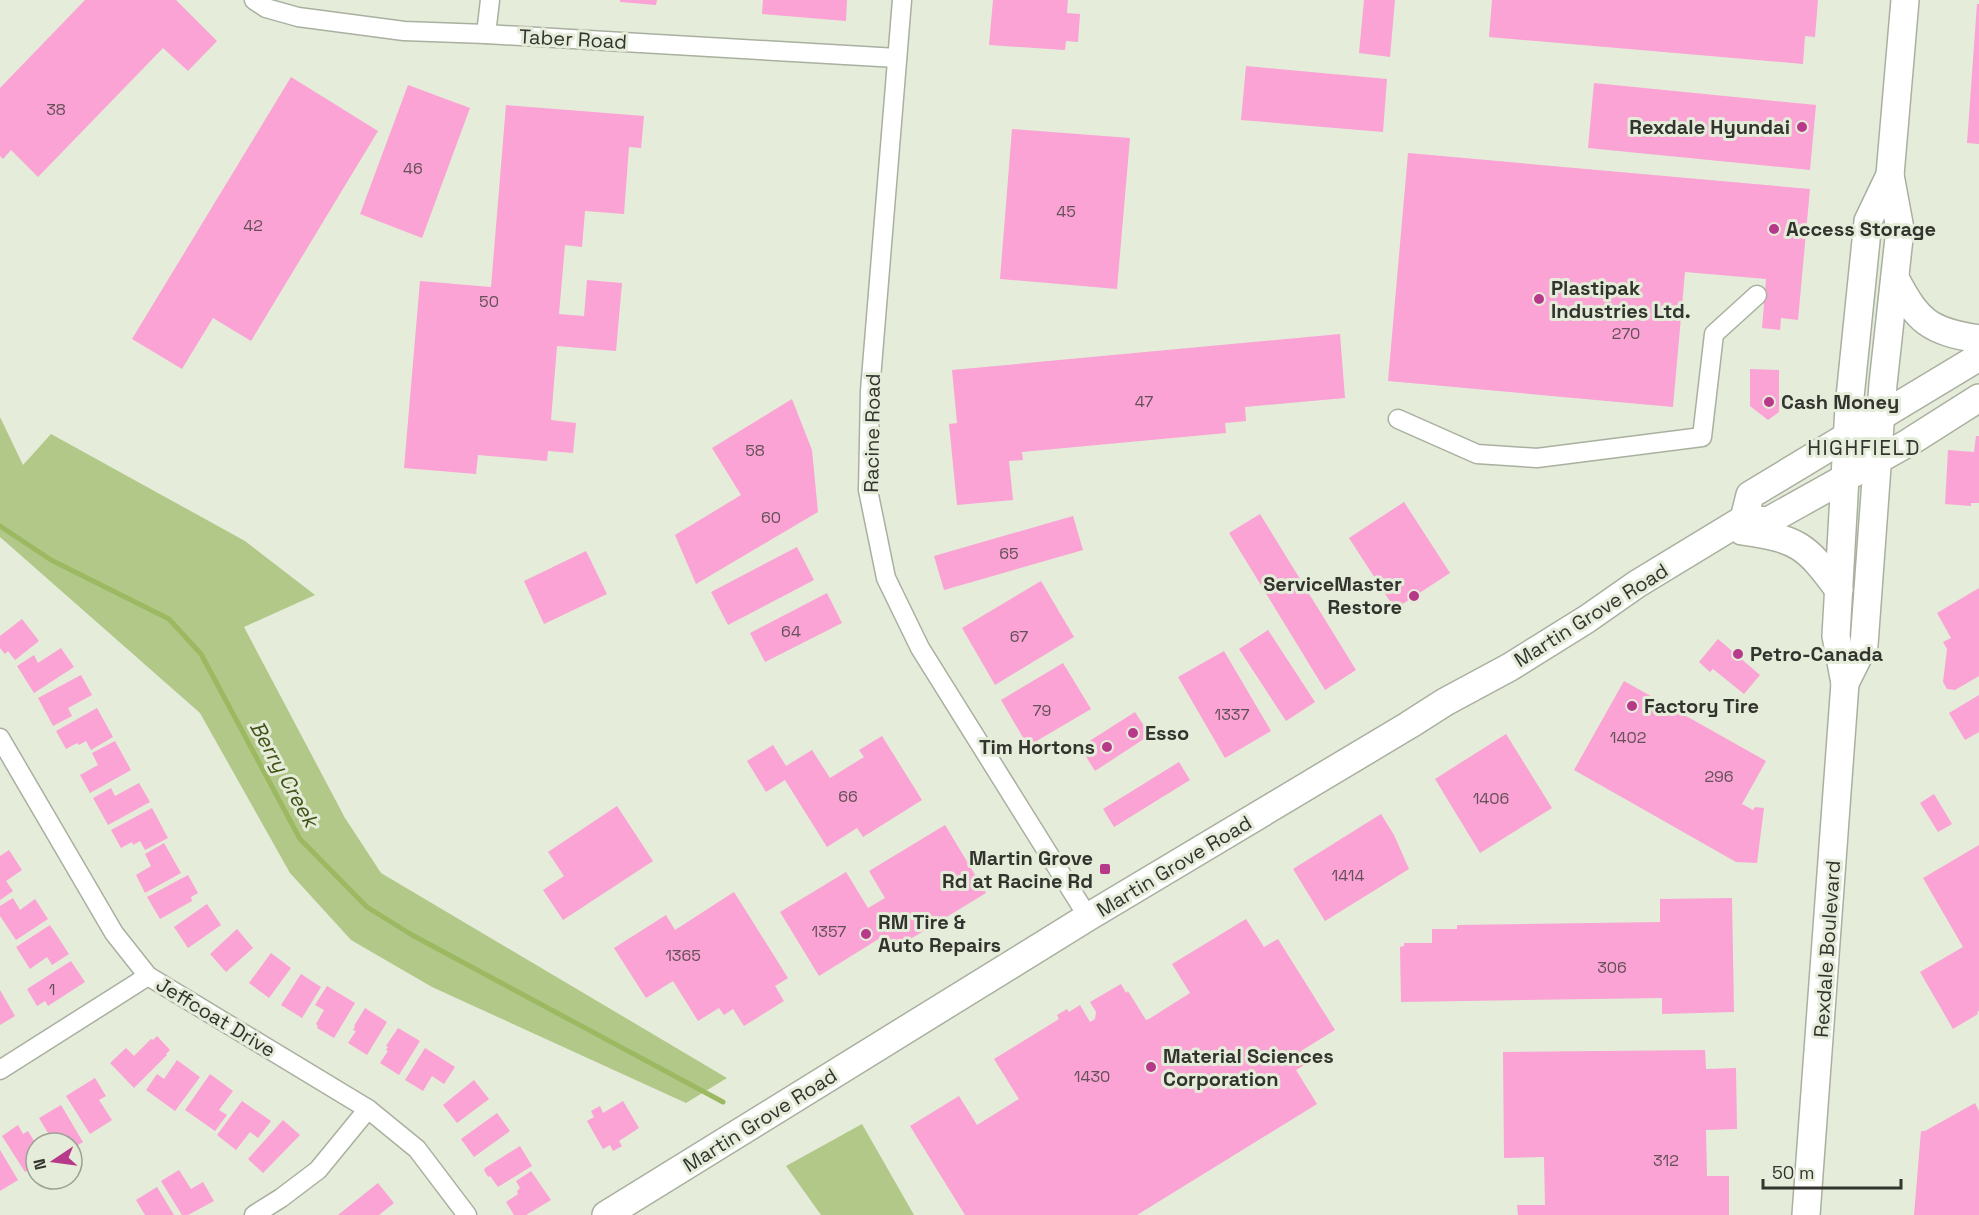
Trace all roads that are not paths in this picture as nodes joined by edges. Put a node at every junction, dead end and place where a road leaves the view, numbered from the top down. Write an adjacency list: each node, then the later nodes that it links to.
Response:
1 (254, 0): 5 (street, Taber Road)
2 (490, 0): 5 (street)
3 (902, 0): 6 (street, Racine Road)
4 (1905, 0): 7 (main road, Rexdale Boulevard)
5 (486, 34): 6 (street, Taber Road)
6 (897, 58): 22 (street, Racine Road)
7 (1890, 175): 8 (main road, Rexdale Boulevard); 15 (main road, Rexdale Boulevard)
8 (1894, 278): 10 (main road); 13 (main road, Rexdale Boulevard)
9 (1757, 295): 14 (street)
10 (1979, 339)
11 (1979, 357): 13 (main road)
12 (1979, 398): 16 (main road, Martin Grove Road)
13 (1881, 416): 15 (main road); 16 (main road, Rexdale Boulevard)
14 (1398, 419)
15 (1847, 436): 17 (main road, Rexdale Boulevard); 18 (main road)
16 (1878, 459): 17 (main road, Martin Grove Road); 20 (main road, Rexdale Boulevard)
17 (1845, 479): 18 (main road, Martin Grove Road); 19 (main road, Rexdale Boulevard)
18 (1736, 524): 19 (main road); 22 (main road, Martin Grove Road)
19 (1839, 590): 20 (main road, Rexdale Boulevard)
20 (1845, 683): 29 (main road, Rexdale Boulevard)
21 (2, 749): 23 (street, Jeffcoat Drive)
22 (1088, 917): 28 (main road, Martin Grove Road)
23 (148, 976): 24 (street); 25 (street, Jeffcoat Drive)
24 (0, 1070)
25 (368, 1109): 26 (street); 27 (street, Jeffcoat Drive)
26 (254, 1215)
27 (467, 1215)
28 (606, 1215)
29 (1806, 1215)

